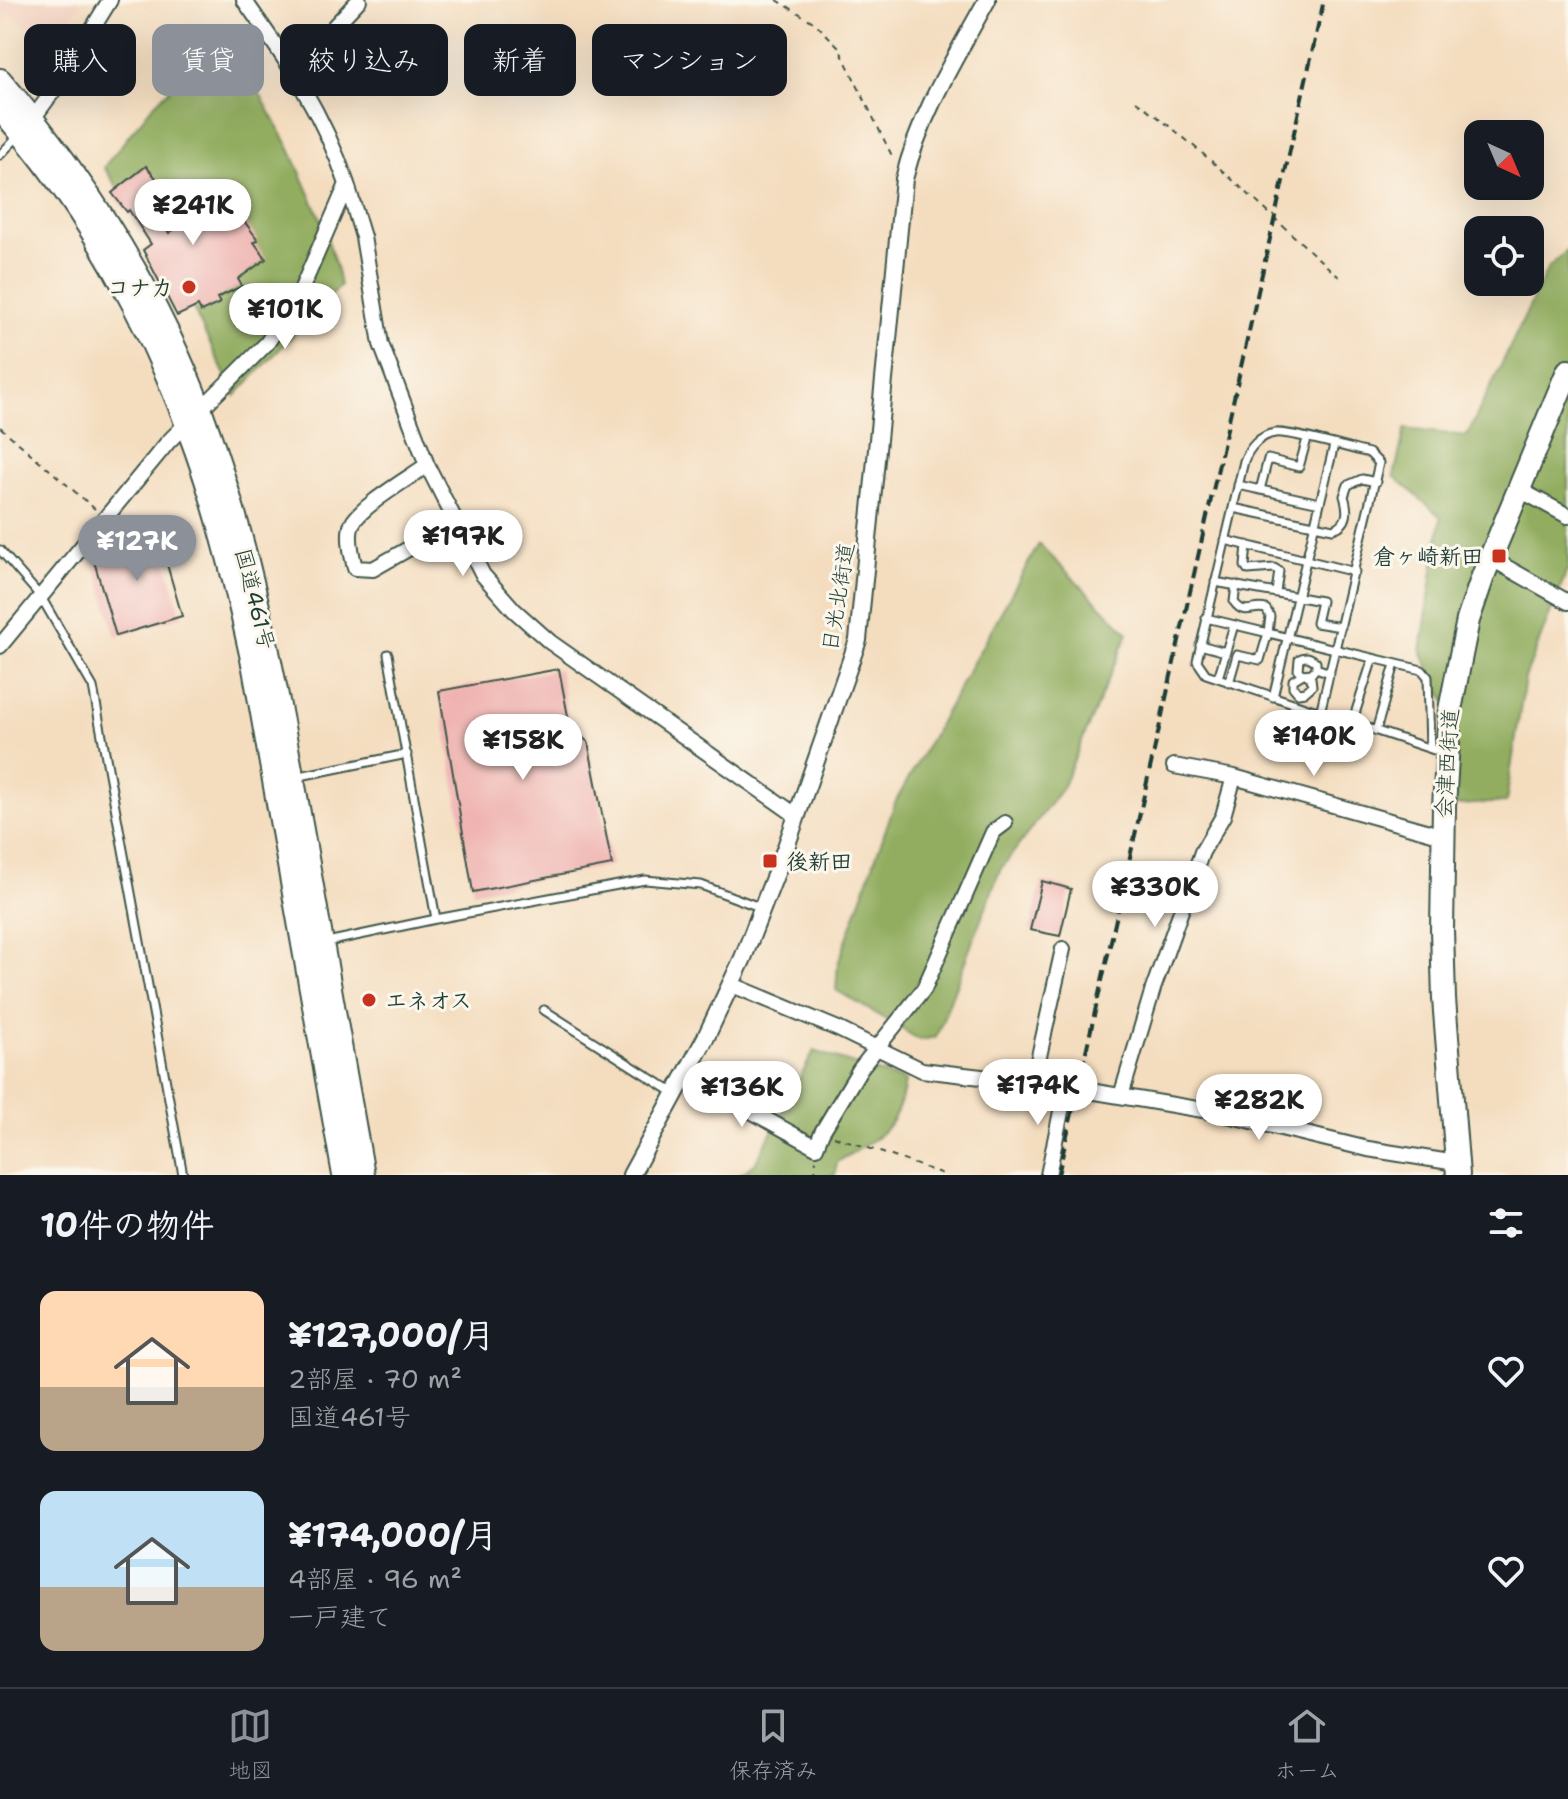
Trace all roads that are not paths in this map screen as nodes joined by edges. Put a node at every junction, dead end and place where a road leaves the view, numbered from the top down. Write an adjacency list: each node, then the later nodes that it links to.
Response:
1 (110, 0): 10 (street)
2 (244, 0): 6 (street)
3 (359, 0): 5 (street)
4 (987, 0): 67 (street, 日光北街道)
5 (337, 24)
6 (280, 51)
7 (0, 80): 10 (highway, 国道461号)
8 (307, 96): 12 (street)
9 (0, 108): 10 (highway, 国道461号)
10 (27, 126): 11 (lane); 14 (highway, 国道461号)
11 (0, 155)
12 (347, 184): 14 (street); 17 (street)
13 (1568, 371): 20 (highway, 会津西街道)
14 (194, 417): 37 (street); 65 (highway, 国道461号); 84 (highway, 国道461号)
15 (1307, 439): 16 (lane); 19 (lane); 21 (lane)
16 (1334, 445): 18 (lane); 22 (lane)
17 (427, 465): 25 (street); 25 (street)
18 (1376, 482): 26 (lane); 32 (lane)
19 (1238, 485): 21 (lane); 23 (lane)
20 (1518, 489): 24 (street); 30 (highway, 会津西街道)
21 (1260, 490): 22 (lane)
22 (1320, 503): 26 (lane)
23 (1233, 508): 26 (lane); 27 (lane)
24 (1568, 516)
25 (457, 521): 67 (street)
26 (1314, 527): 31 (lane)
27 (1225, 540): 28 (lane); 33 (lane)
28 (1247, 545): 31 (lane); 35 (lane)
29 (0, 550): 37 (lane)
30 (1490, 558): 38 (street); 62 (highway, 会津西街道)
31 (1306, 560): 32 (lane); 36 (lane)
32 (1355, 572): 41 (lane)
33 (1215, 582): 34 (lane); 39 (lane)
34 (1236, 585): 35 (lane); 42 (lane)
35 (1276, 592): 36 (lane)
36 (1298, 596): 41 (lane); 43 (lane)
37 (41, 597): 45 (street); 83 (lane)
38 (1568, 602)
39 (1206, 618): 40 (lane); 44 (lane)
40 (1234, 625): 42 (lane); 47 (lane)
41 (1341, 627): 46 (lane)
42 (1268, 633): 43 (lane); 57 (lane)
43 (1287, 638): 46 (lane); 55 (lane)
44 (1200, 645): 47 (lane); 54 (lane)
45 (0, 646)
46 (1336, 649): 49 (lane); 52 (lane)
47 (1226, 652): 54 (lane)
48 (388, 654): 63 (lane)
49 (1373, 658): 50 (lane); 60 (lane)
50 (1395, 664): 61 (lane); 62 (lane)
51 (1316, 668): 52 (lane); 53 (lane); 53 (lane)
52 (1330, 673): 59 (lane)
53 (1305, 674): 56 (lane); 56 (lane)
54 (1218, 678): 57 (lane)
55 (1278, 678): 56 (lane); 58 (lane)
56 (1292, 681)
57 (1229, 683): 58 (lane)
58 (1273, 697): 59 (lane)
59 (1320, 713): 60 (lane)
60 (1352, 723): 61 (lane)
61 (1376, 731): 62 (lane)
62 (1438, 751): 69 (highway, 会津西街道)
63 (407, 754): 65 (lane); 71 (lane)
64 (1174, 766): 66 (street)
65 (293, 777): 72 (highway, 国道461号)
66 (1234, 777): 69 (street); 81 (street)
67 (797, 816): 70 (street, 日光北街道)
68 (1005, 823): 76 (street)
69 (1443, 836): 82 (highway, 会津西街道)
70 (763, 908): 71 (lane); 74 (street, 日光北街道)
71 (436, 919): 72 (lane)
72 (322, 943): 85 (highway, 国道461号)
73 (1063, 949): 78 (street)
74 (730, 984): 76 (street); 77 (street, 日光北街道)
75 (544, 1010): 80 (lane)
76 (877, 1050): 77 (street); 78 (street)
77 (686, 1075): 80 (street, 日光北街道)
78 (1033, 1083): 79 (street)
79 (1066, 1087): 81 (street); 87 (street)
80 (676, 1094): 86 (street, 日光北街道)
81 (1121, 1096): 82 (street)
82 (1457, 1169)
83 (183, 1175)
84 (344, 1175)
85 (363, 1175)
86 (631, 1175)
87 (1048, 1175)

